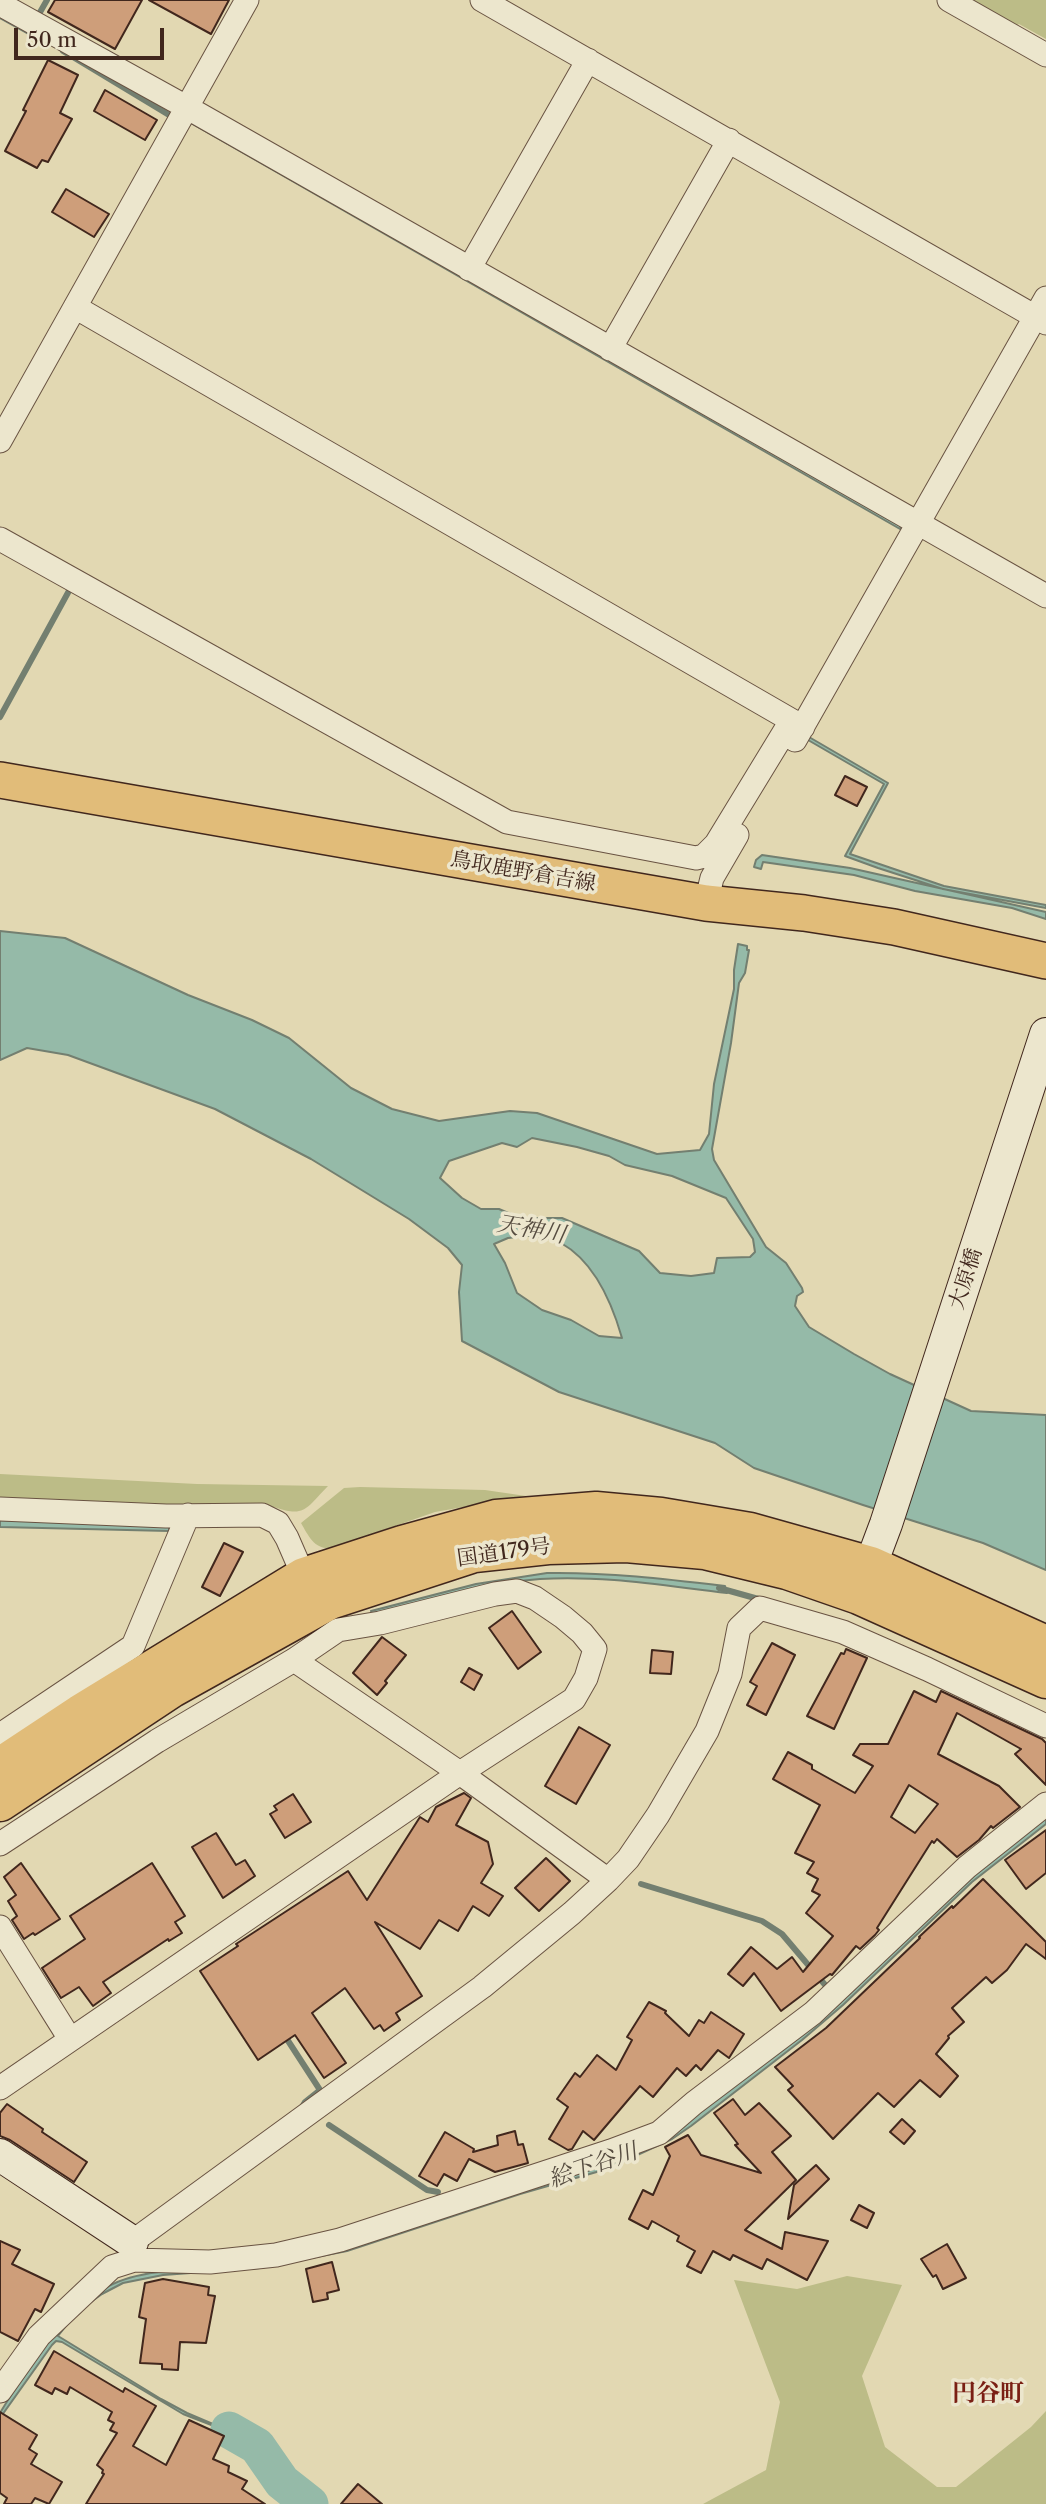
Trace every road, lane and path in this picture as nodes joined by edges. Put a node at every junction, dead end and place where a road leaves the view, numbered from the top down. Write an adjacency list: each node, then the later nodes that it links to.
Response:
1 (247, 0): 7 (street)
2 (482, 0): 6 (street)
3 (949, 0): 5 (street)
4 (0, 4): 7 (street)
5 (1046, 55)
6 (587, 60): 8 (street); 9 (street)
7 (188, 108): 9 (street); 10 (street)
8 (729, 140): 11 (street); 12 (street)
9 (469, 269): 12 (street)
10 (75, 307): 13 (street); 17 (street)
11 (1042, 313): 14 (street)
12 (610, 349): 14 (street)
13 (0, 441)
14 (919, 524): 16 (street); 17 (street)
15 (0, 539): 17 (street)
16 (1046, 596)
17 (797, 724): 19 (street)
18 (0, 780): 19 (main road, 鳥取鹿野倉吉線)
19 (706, 903): 20 (main road, 鳥取鹿野倉吉線)
20 (1046, 961)
21 (1046, 1034): 25 (street, 大原橋)
22 (0, 1509): 23 (street)
23 (188, 1515): 24 (street); 30 (street)
24 (304, 1577): 25 (highway, 国道179号); 31 (highway, 国道179号)
25 (865, 1580): 26 (highway, 国道179号); 28 (highway, 国道179号); 33 (highway, 国道179号)
26 (1046, 1645)
27 (294, 1660): 32 (street); 32 (street); 35 (street)
28 (1046, 1679)
29 (1046, 1726): 36 (street)
30 (0, 1735)
31 (0, 1767)
32 (460, 1773): 36 (street); 38 (street)
33 (0, 1802)
34 (1046, 1804): 41 (street)
35 (0, 1844)
36 (608, 1880): 41 (street)
37 (0, 1927): 38 (street)
38 (70, 2039): 39 (street)
39 (0, 2088)
40 (0, 2155): 41 (street)
41 (133, 2251): 42 (street)
42 (0, 2391)

